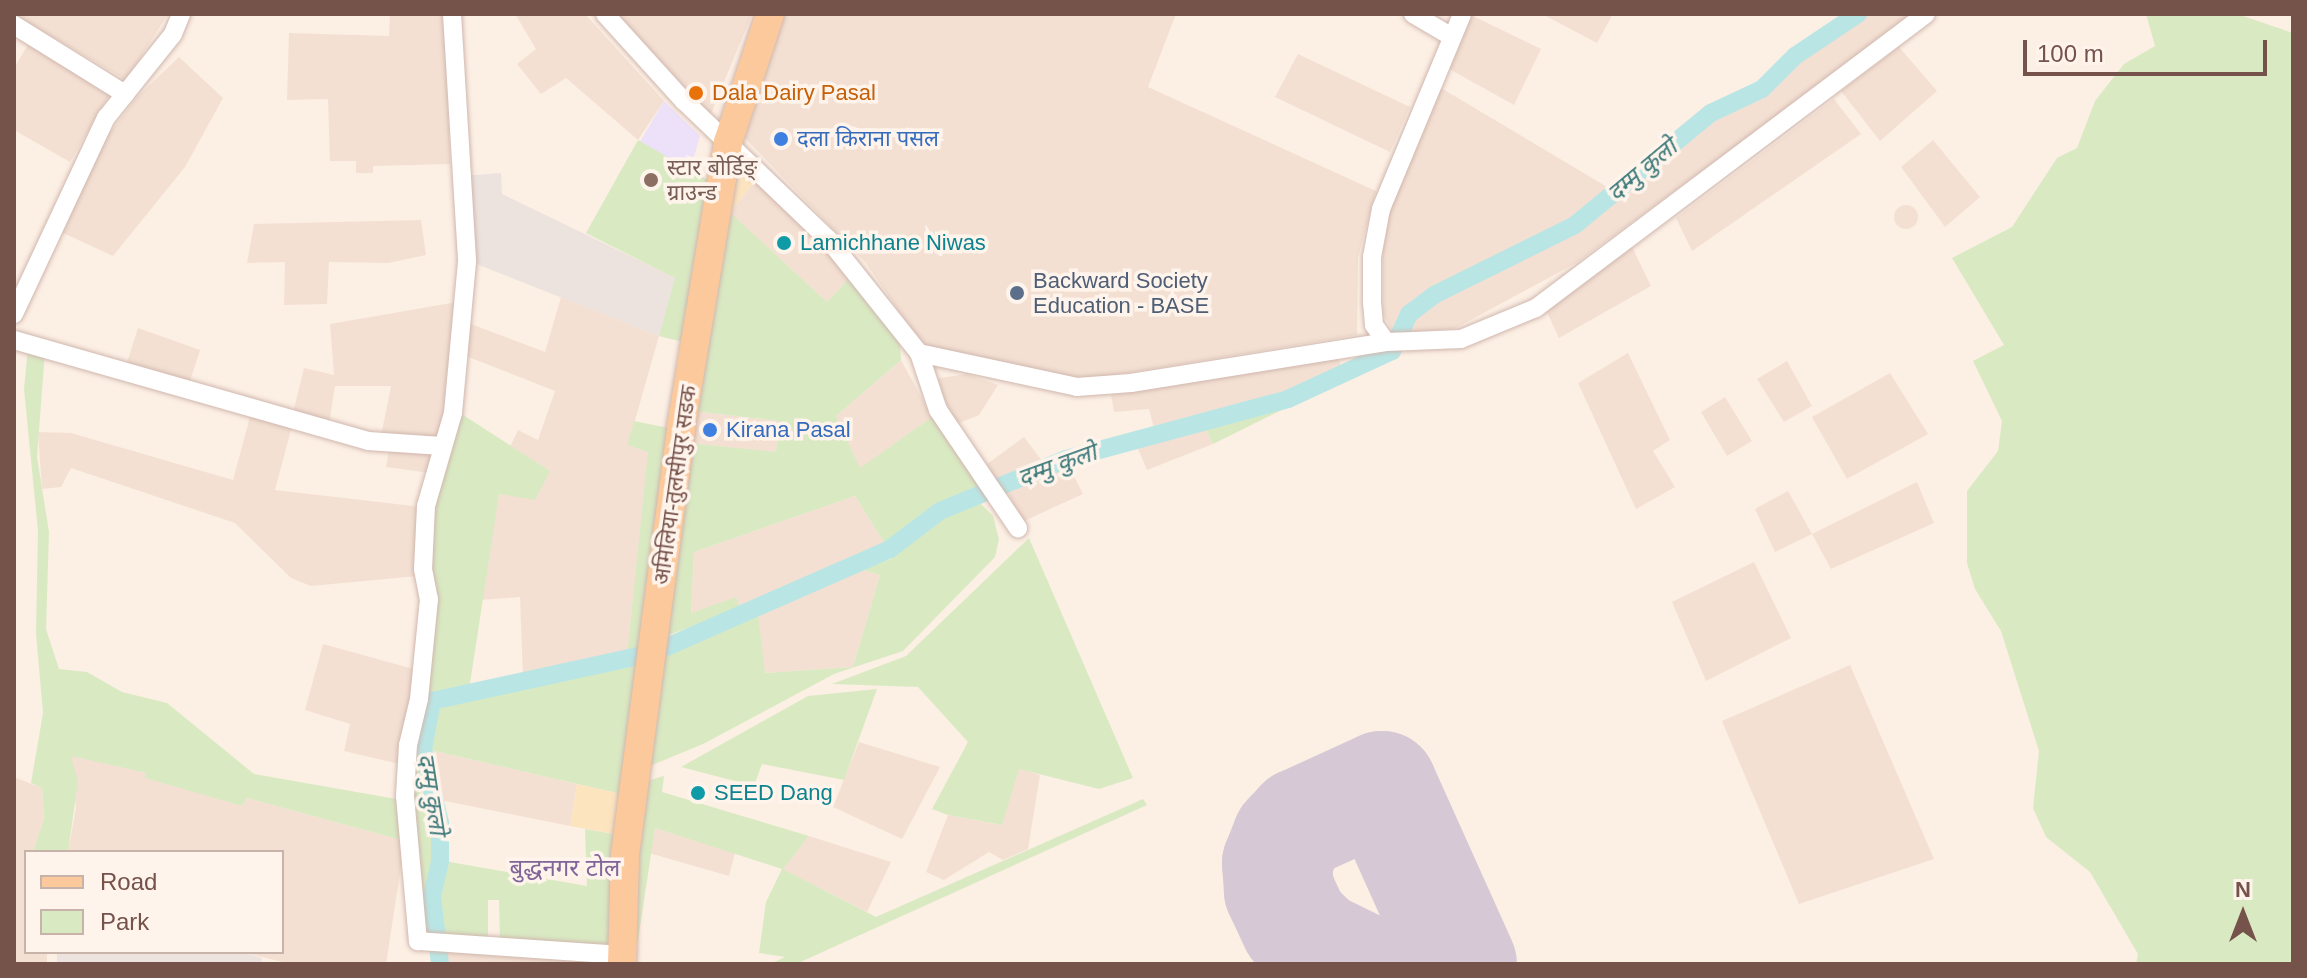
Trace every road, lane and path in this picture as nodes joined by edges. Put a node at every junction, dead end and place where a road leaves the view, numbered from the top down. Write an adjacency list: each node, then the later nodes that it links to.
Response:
1 (181, 14): 10 (street)
2 (452, 14): 16 (street)
3 (605, 14): 11 (street)
4 (770, 14): 11 (main road, अमिलिया-तुलसीपुर सडक)
5 (1413, 14): 9 (street)
6 (1462, 14): 9 (street)
7 (1926, 14): 14 (street)
8 (14, 25): 10 (street)
9 (1452, 37): 14 (street)
10 (125, 94): 12 (street)
11 (728, 142): 15 (street); 18 (main road, अमिलिया-तुलसीपुर सडक)
12 (14, 314)
13 (14, 340): 16 (street)
14 (1386, 342): 15 (street)
15 (919, 353): 17 (street)
16 (442, 446): 18 (street)
17 (1018, 528)
18 (622, 959)

